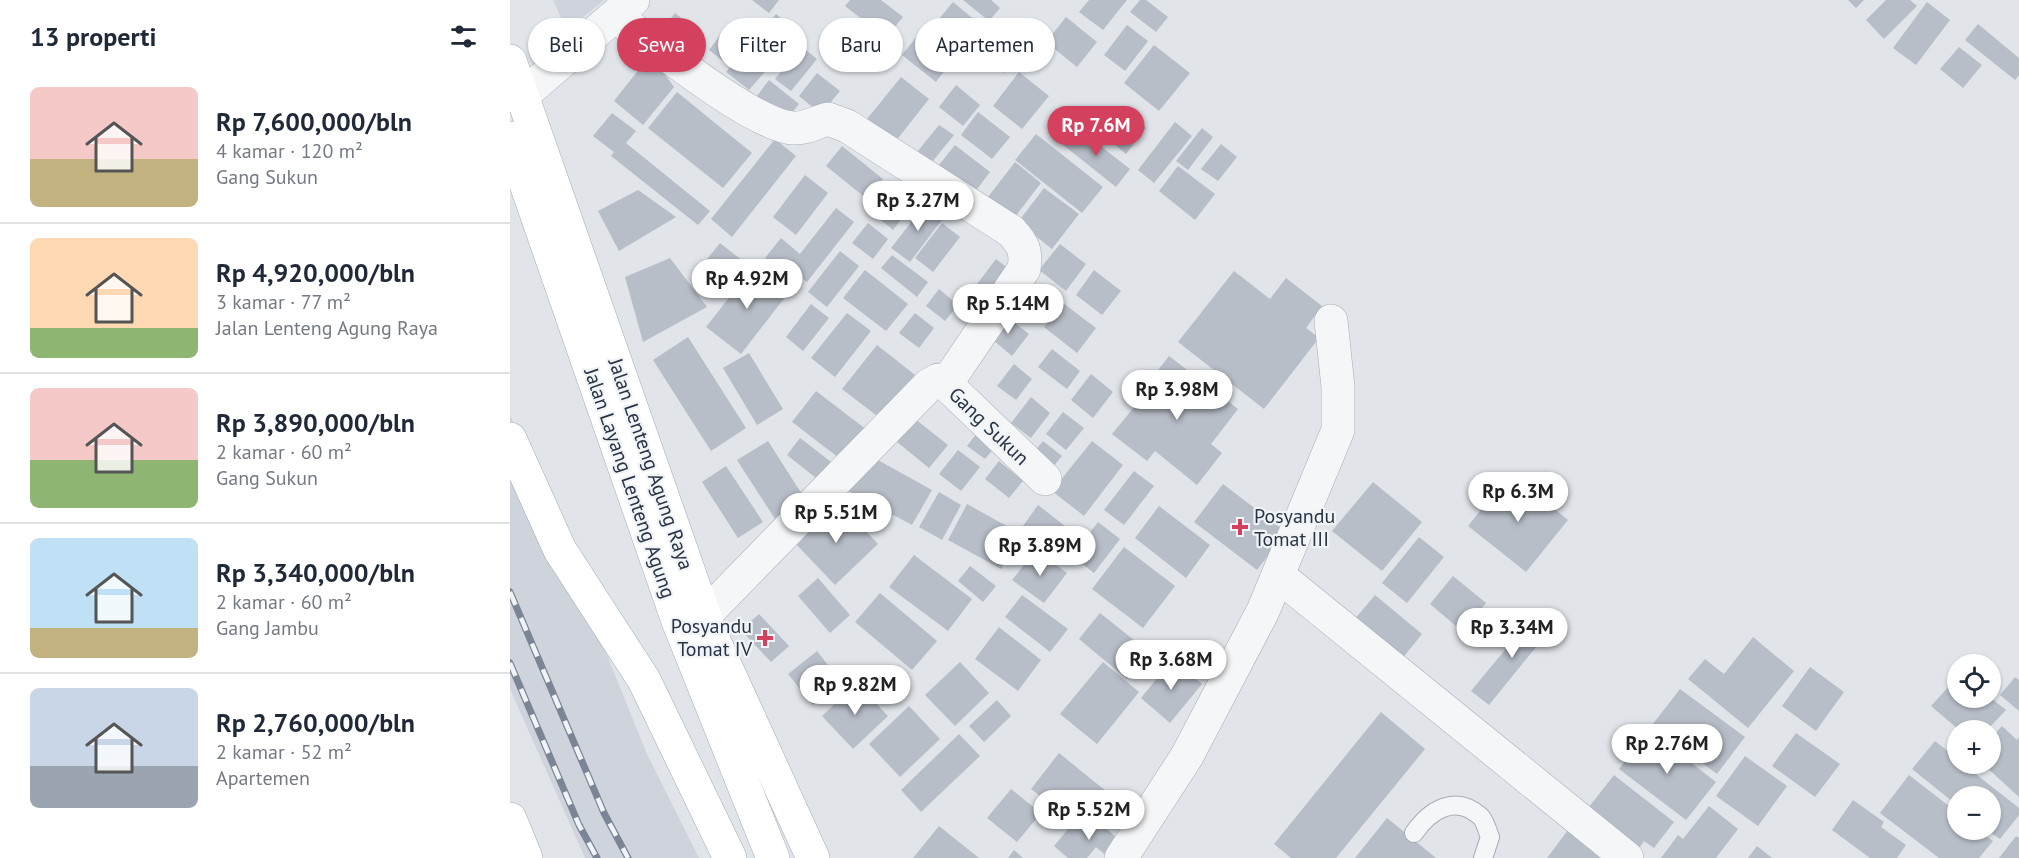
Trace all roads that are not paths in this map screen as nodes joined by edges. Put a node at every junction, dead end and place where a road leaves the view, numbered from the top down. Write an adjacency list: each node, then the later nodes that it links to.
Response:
1 (624, 8): 3 (street); 6 (street)
2 (510, 61): 3 (main road, Jalan Lenteng Agung Raya)
3 (522, 96): 10 (main road, Jalan Lenteng Agung Raya)
4 (510, 138): 15 (main road, Jalan Layang Lenteng Agung)
5 (1331, 321): 9 (street)
6 (946, 384): 8 (street, Gang Sukun); 10 (street, Gang Sukun)
7 (510, 439): 14 (main road)
8 (1045, 479)
9 (1279, 576): 17 (street); 19 (street)
10 (707, 624): 16 (main road, Jalan Lenteng Agung Raya)
11 (510, 819): 13 (main road)
12 (1414, 833): 18 (lane)
13 (526, 858)
14 (730, 858)
15 (773, 858)
16 (813, 858)
17 (1121, 858)
18 (1483, 858)
19 (1627, 858)

